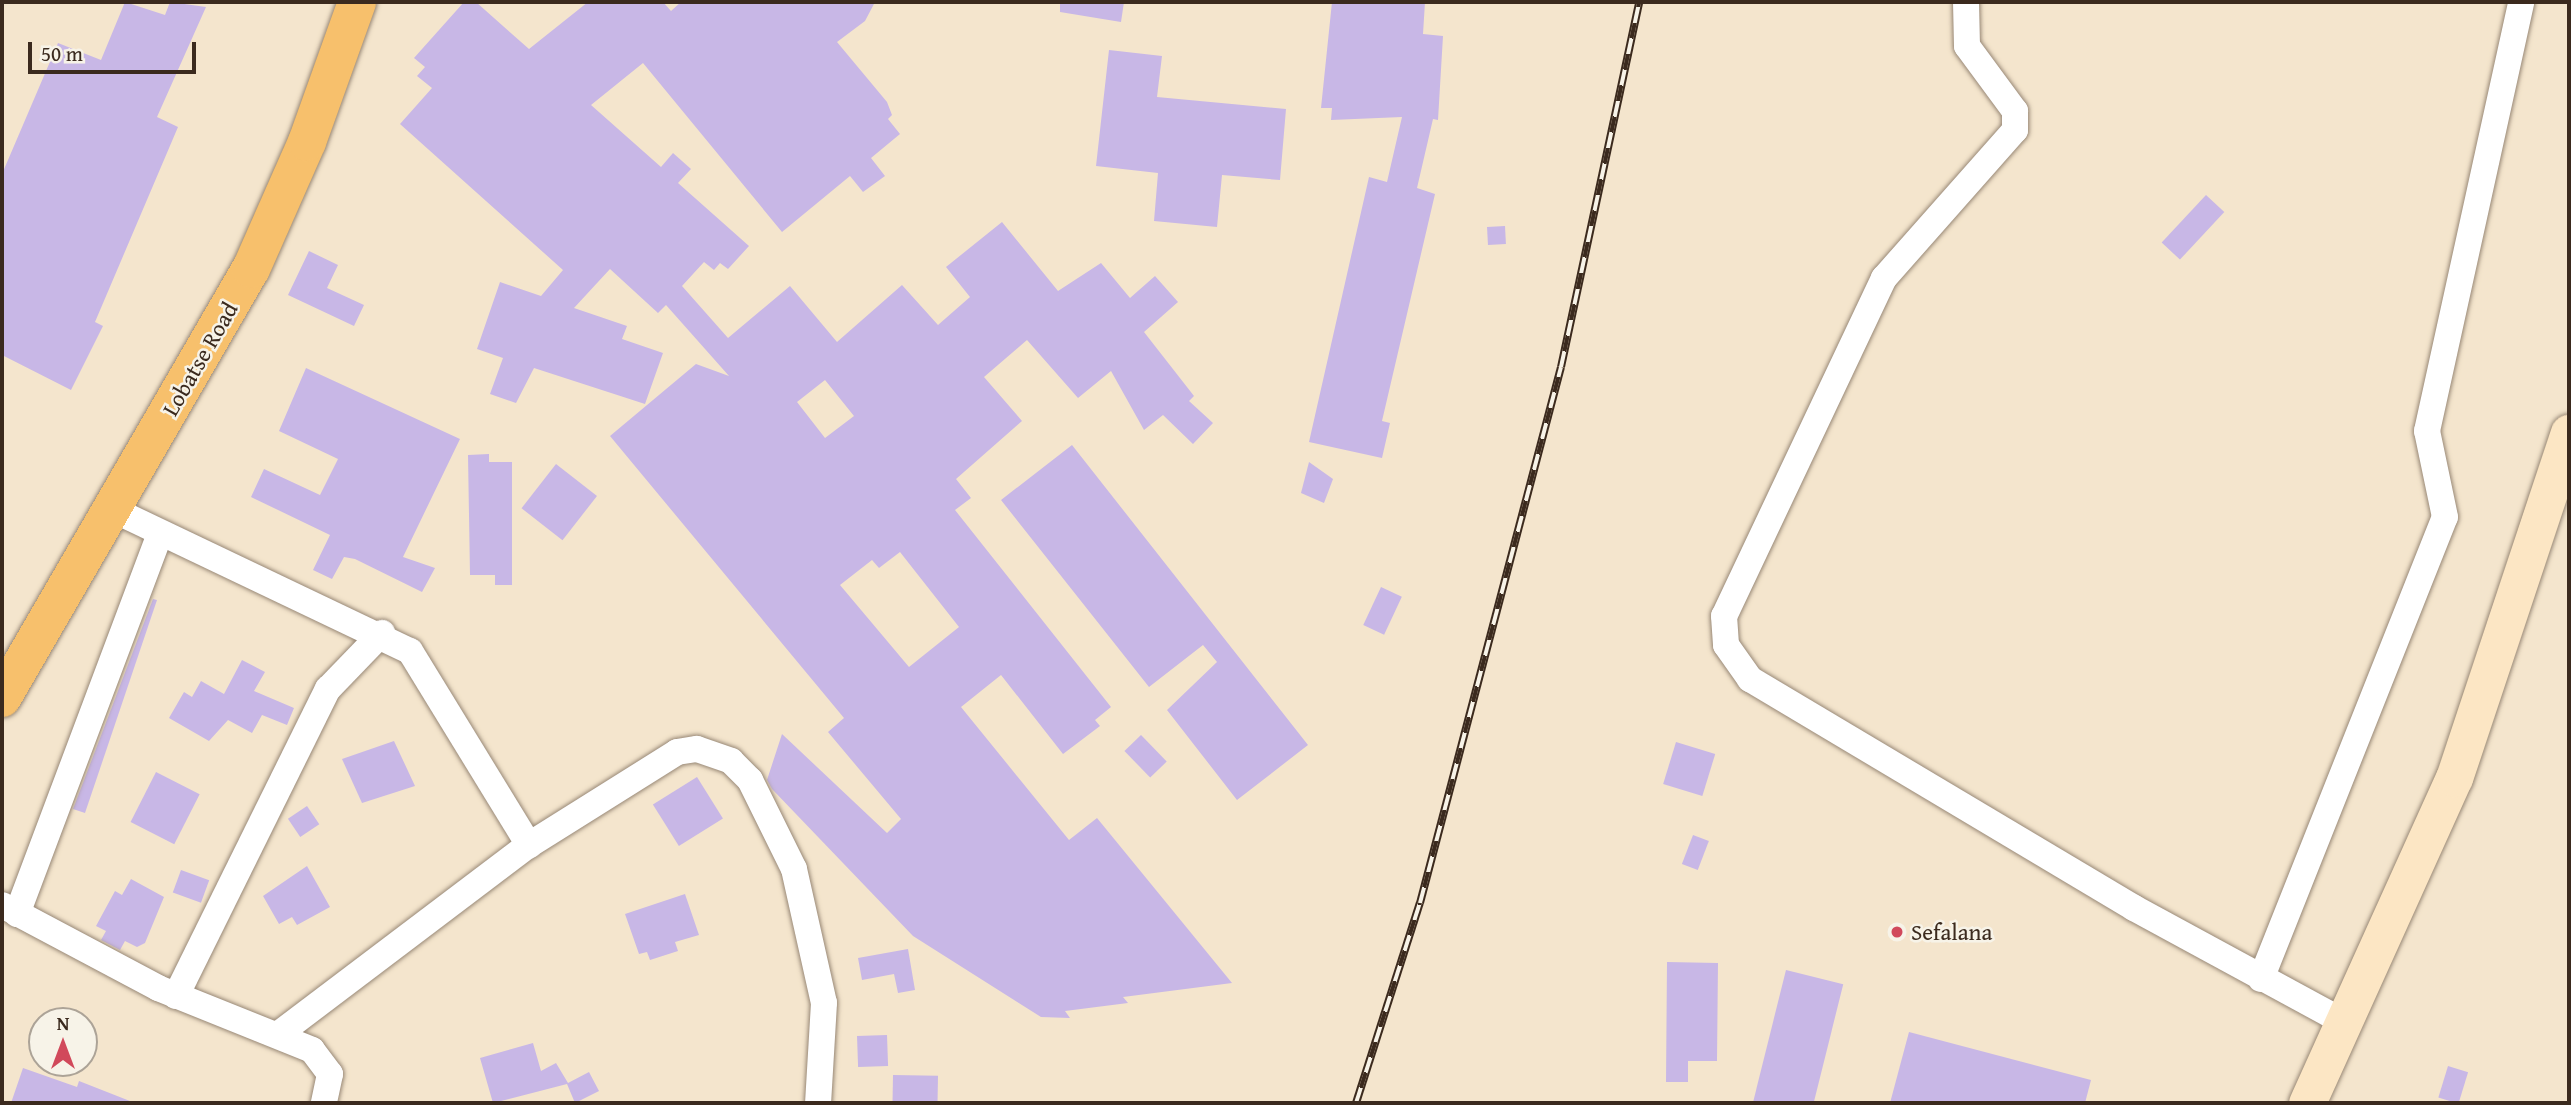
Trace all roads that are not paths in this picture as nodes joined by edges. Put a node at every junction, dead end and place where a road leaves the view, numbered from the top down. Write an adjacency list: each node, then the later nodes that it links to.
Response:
1 (357, 2): 5 (highway, Lobatse Road)
2 (1966, 2): 11 (street)
3 (2521, 2): 11 (street)
4 (2569, 433): 13 (main road)
5 (112, 509): 6 (street); 8 (highway, Lobatse Road)
6 (160, 534): 7 (street); 10 (street)
7 (382, 633): 9 (street); 12 (street)
8 (2, 698)
9 (529, 845): 14 (street); 16 (street)
10 (9, 909): 12 (street)
11 (2261, 979): 13 (street)
12 (176, 996): 14 (street)
13 (2344, 1021): 17 (main road)
14 (280, 1033): 15 (street)
15 (324, 1103)
16 (818, 1103)
17 (2307, 1103)

